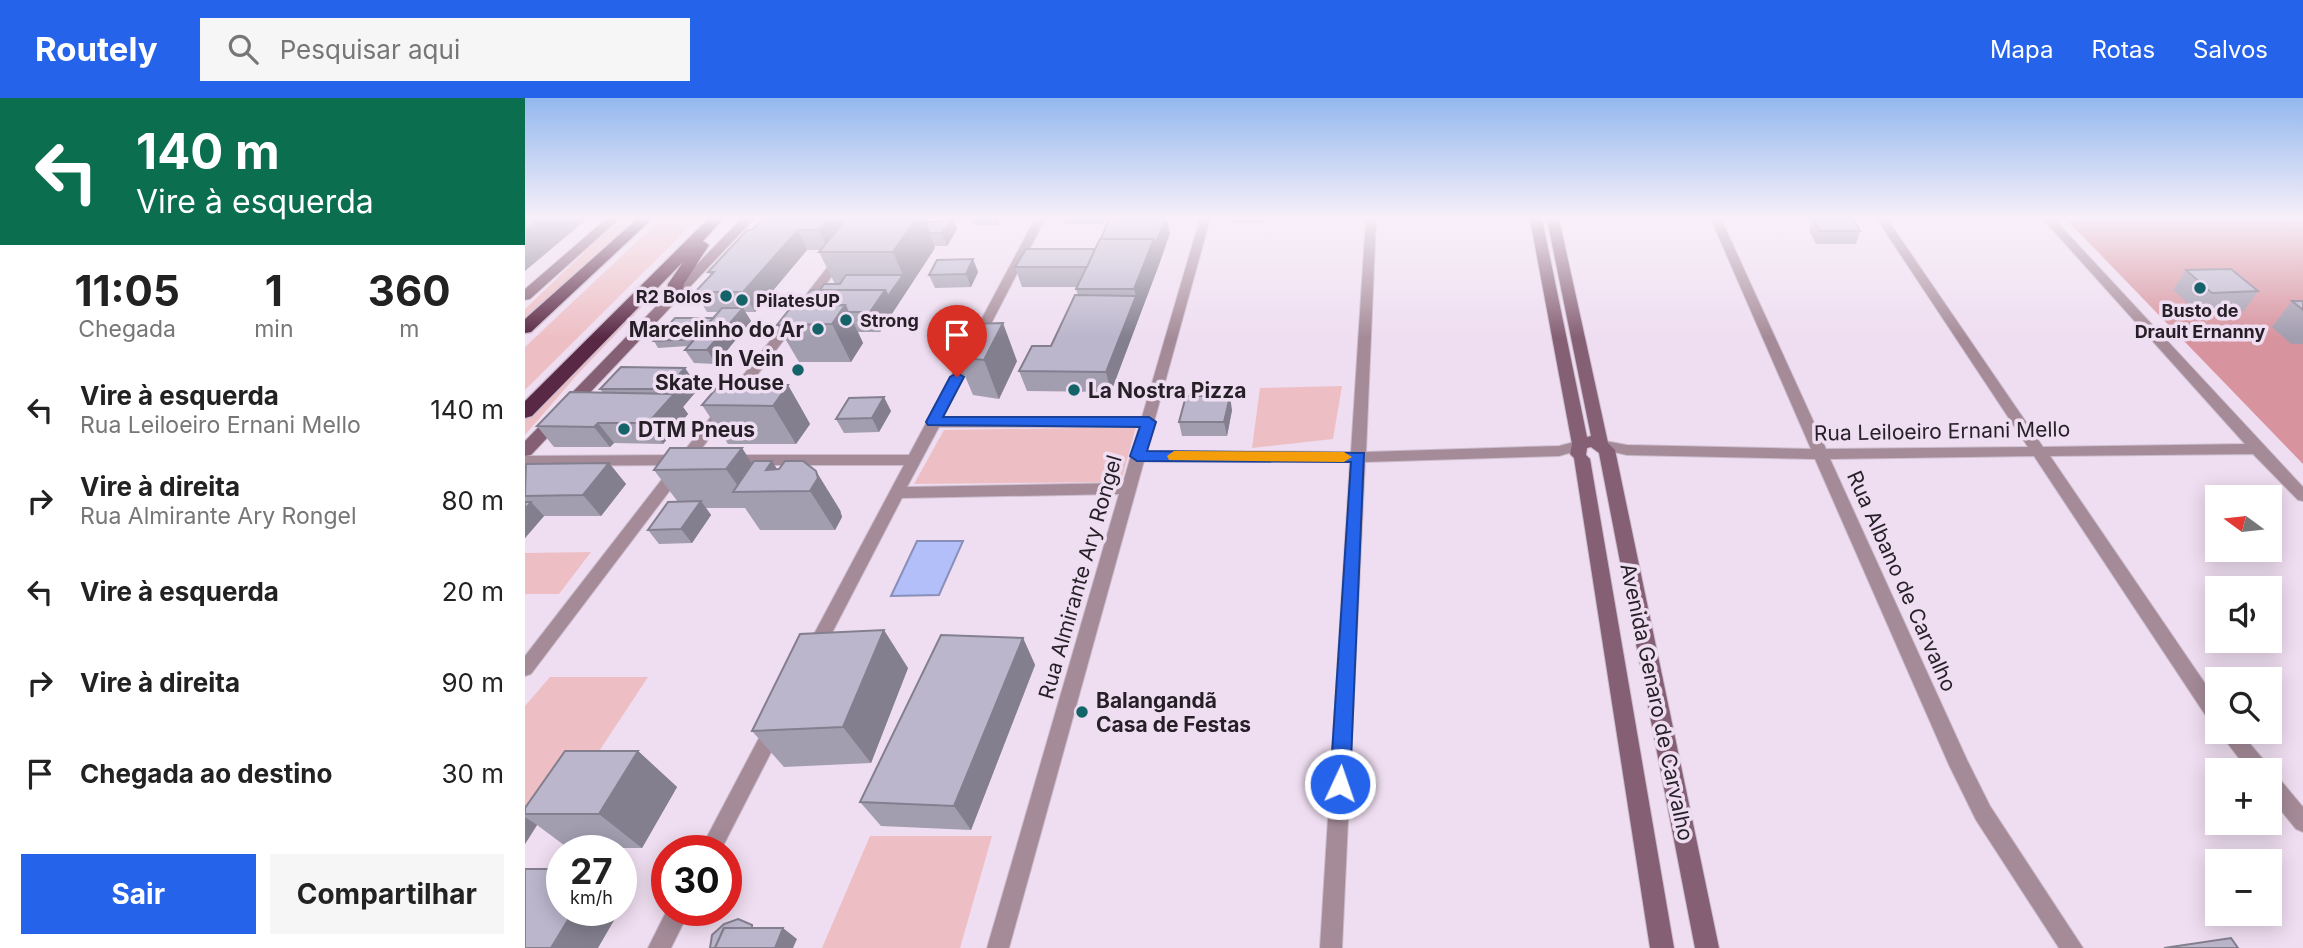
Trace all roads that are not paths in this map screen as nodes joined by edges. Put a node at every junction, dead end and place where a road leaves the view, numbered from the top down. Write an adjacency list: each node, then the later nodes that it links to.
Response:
1 (568, 259): 16 (street)
2 (601, 259): 17 (highway)
3 (677, 259): 18 (highway)
4 (694, 259): 15 (highway)
5 (709, 259): 15 (street)
6 (841, 259): 29 (street)
7 (1019, 259): 19 (street)
8 (1194, 259): 20 (street, Rua Almirante Ary Rongel)
9 (1369, 259): 28 (street)
10 (1544, 259): 24 (street, Avenida Genaro de Carvalho)
11 (1563, 259): 22 (street, Avenida Genaro de Carvalho)
12 (1734, 259): 26 (street, Rua Albano de Carvalho)
13 (1909, 259): 25 (street)
14 (2084, 259): 21 (street)
15 (674, 295): 23 (street)
16 (525, 296)
17 (525, 328)
18 (525, 412)
19 (933, 422): 20 (street); 30 (street)
20 (1149, 422): 27 (street, Rua Almirante Ary Rongel)
21 (2257, 449): 25 (street, Rua Leiloeiro Ernani Mello); 34 (street)
22 (1609, 450): 24 (street); 26 (street, Rua Leiloeiro Ernani Mello); 49 (street, Avenida Genaro de Carvalho)
23 (525, 451)
24 (1580, 451): 28 (street); 48 (street, Avenida Genaro de Carvalho)
25 (2040, 452): 26 (street, Rua Leiloeiro Ernani Mello); 37 (street)
26 (1821, 454): 50 (street, Rua Albano de Carvalho)
27 (1137, 456): 28 (street); 32 (street, Rua Almirante Ary Rongel)
28 (1359, 457): 47 (street)
29 (699, 460): 30 (street); 31 (street); 36 (street)
30 (914, 460): 33 (street)
31 (525, 461)
32 (1130, 488): 33 (street); 46 (street, Rua Almirante Ary Rongel)
33 (897, 493): 35 (street)
34 (2303, 496)
35 (807, 666)
36 (525, 669)
37 (2205, 698)
38 (781, 715): 43 (street)
39 (2239, 744): 40 (street)
40 (2250, 758)
41 (2282, 797): 42 (street)
42 (2303, 822)
43 (718, 835)
44 (671, 926): 45 (street)
45 (659, 948)
46 (998, 948)
47 (1331, 948)
48 (1662, 948)
49 (1707, 948)
50 (2072, 948)

